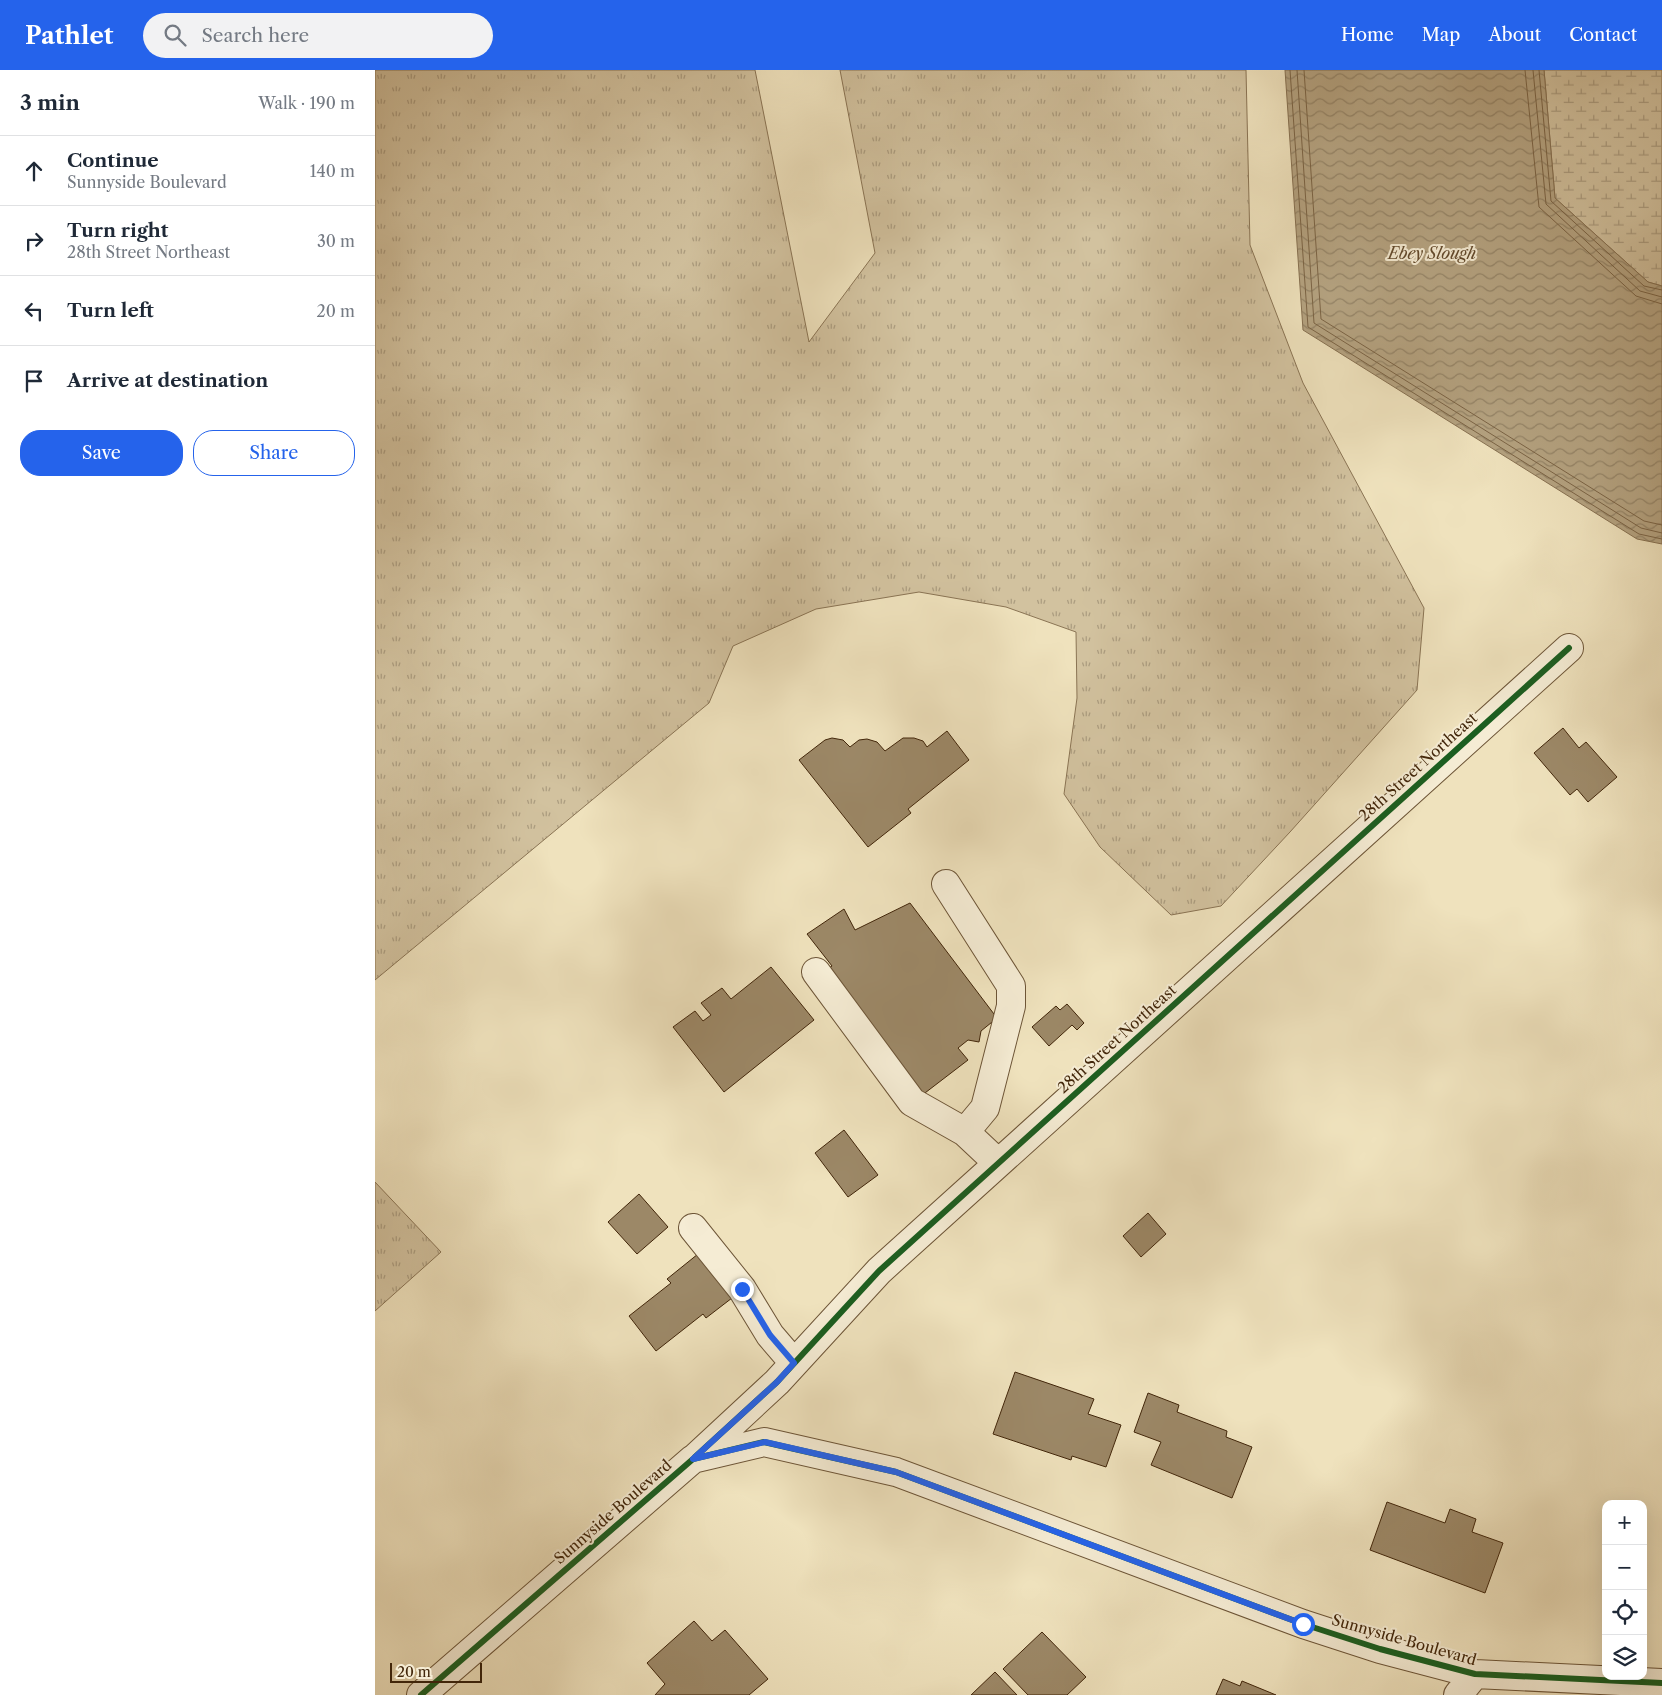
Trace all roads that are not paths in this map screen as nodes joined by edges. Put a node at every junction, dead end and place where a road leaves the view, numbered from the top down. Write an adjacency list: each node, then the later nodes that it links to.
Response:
1 (1569, 648): 5 (street, 28th Street Northeast)
2 (946, 884): 4 (street)
3 (816, 972): 4 (street)
4 (965, 1132): 5 (street)
5 (998, 1163): 7 (street, 28th Street Northeast)
6 (693, 1228): 7 (street)
7 (794, 1363): 8 (street, 28th Street Northeast)
8 (693, 1459): 10 (street, Sunnyside Boulevard); 11 (street, Sunnyside Boulevard)
9 (1662, 1683): 10 (street, Sunnyside Boulevard)
10 (1466, 1685)
11 (421, 1695)

